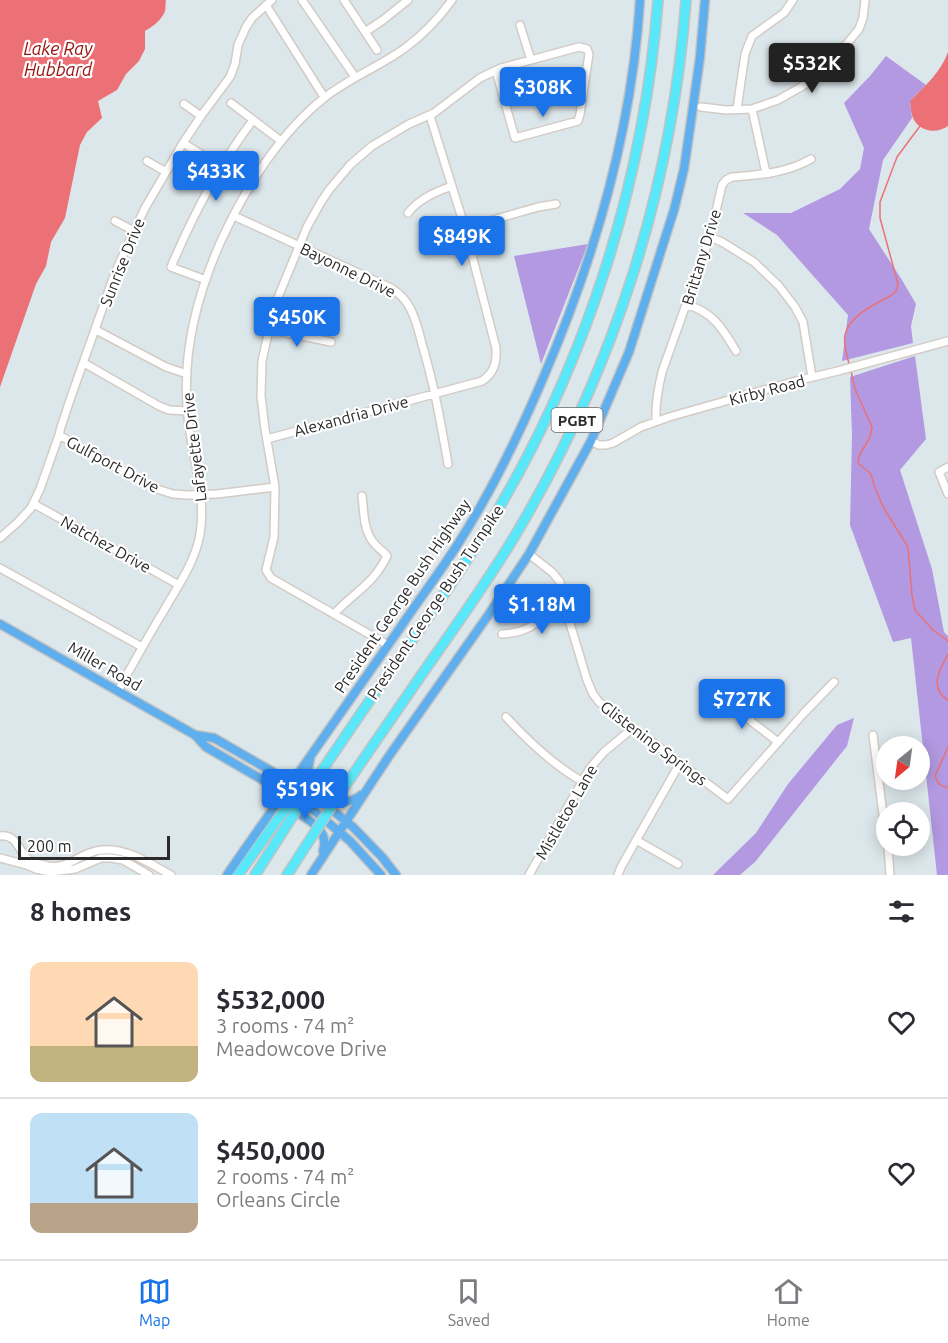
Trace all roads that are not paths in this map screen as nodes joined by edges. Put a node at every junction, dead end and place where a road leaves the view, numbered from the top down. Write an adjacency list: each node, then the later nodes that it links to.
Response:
1 (302, 0): 17 (street)
2 (344, 0): 13 (street)
3 (408, 0): 13 (street)
4 (452, 0): 17 (street, Lafayette Drive)
5 (640, 0): 75 (main road, President George Bush Highway)
6 (658, 0): 87 (highway, President George Bush Turnpike / PGBT)
7 (687, 0): 97 (highway, President George Bush Turnpike / PGBT, bridge)
8 (705, 0): 59 (main road)
9 (865, 0): 23 (street)
10 (791, 1): 22 (street)
11 (269, 3): 18 (street); 24 (street, Sunrise Drive)
12 (520, 25): 15 (street)
13 (365, 32): 14 (street)
14 (376, 50)
15 (531, 60): 16 (street); 16 (street)
16 (496, 71): 25 (street)
17 (355, 77): 18 (street, Lafayette Drive)
18 (324, 98): 27 (street, Lafayette Drive)
19 (231, 103): 26 (street)
20 (184, 104): 24 (street)
21 (701, 107): 22 (street)
22 (737, 109): 23 (street)
23 (752, 109): 33 (street)
24 (201, 116): 28 (street, Sunrise Drive)
25 (430, 116): 35 (street); 43 (street)
26 (253, 120): 27 (street); 31 (street)
27 (281, 141): 34 (street, Lafayette Drive)
28 (183, 143): 31 (street); 32 (street, Sunrise Drive)
29 (811, 159): 33 (street, Brittany Drive)
30 (147, 161): 32 (street)
31 (222, 167): 34 (street); 44 (street)
32 (166, 172): 41 (street, Sunrise Drive)
33 (766, 173): 42 (street, Brittany Drive)
34 (251, 185): 38 (street, Lafayette Drive)
35 (452, 186): 37 (street); 40 (street)
36 (556, 204): 40 (street)
37 (408, 213)
38 (234, 216): 43 (street, Bayonne Drive); 44 (street, Lafayette Drive)
39 (115, 221): 41 (street)
40 (465, 228): 54 (street, Alexandria Drive)
41 (134, 231): 47 (street, Sunrise Drive)
42 (710, 237): 45 (street, Brittany Drive); 53 (street)
43 (300, 247): 46 (street); 54 (street, Bayonne Drive)
44 (206, 279): 52 (street, Lafayette Drive)
45 (687, 305): 50 (street); 56 (street, Brittany Drive)
46 (268, 329): 49 (street); 58 (street)
47 (96, 330): 51 (street, Sunrise Drive); 52 (street)
48 (948, 341): 53 (street, Kirby Road)
49 (331, 342)
50 (736, 351)
51 (84, 363): 55 (street); 57 (street, Sunrise Drive)
52 (187, 374): 55 (street, Lafayette Drive)
53 (812, 377): 56 (street, Kirby Road)
54 (435, 393): 58 (street, Alexandria Drive); 60 (street, Bayonne Drive)
55 (188, 411): 63 (street, Lafayette Drive)
56 (656, 421): 59 (street, Kirby Road)
57 (59, 435): 63 (street, Gulfport Drive); 66 (street, Sunrise Drive)
58 (267, 438): 62 (street)
59 (591, 441): 68 (main road)
60 (448, 464)
61 (948, 467): 64 (street)
62 (275, 487): 63 (street, Gulfport Drive); 72 (street)
63 (200, 494): 70 (street, Lafayette Drive)
64 (948, 494)
65 (362, 496): 72 (street)
66 (33, 504): 67 (street, Sunrise Drive); 70 (street, Natchez Drive)
67 (0, 538)
68 (533, 557): 71 (street, Glistening Springs); 91 (main road)
69 (0, 568): 76 (street)
70 (178, 585): 76 (street, Lafayette Drive)
71 (562, 597): 74 (street); 81 (street, Glistening Springs)
72 (334, 614): 75 (street)
73 (0, 624): 78 (main road, Miller Road)
74 (502, 634)
75 (388, 645): 85 (main road, President George Bush Highway)
76 (142, 647): 78 (street, Lafayette Drive)
77 (834, 682): 84 (street)
78 (118, 690): 82 (main road, Miller Road)
79 (721, 698): 84 (street)
80 (507, 717): 88 (street)
81 (633, 728): 86 (street, Glistening Springs); 88 (street, Mistletoe Lane)
82 (195, 735): 89 (main road, Miller Road); 90 (main road, Miller Road)
83 (873, 735): 92 (street)
84 (778, 742): 86 (street, Glistening Springs)
85 (311, 755): 89 (main road, President George Bush Highway); 91 (main road)
86 (680, 763): 98 (street)
87 (318, 777): 107 (highway, bridge); 108 (highway, President George Bush Turnpike / PGBT, bridge)
88 (583, 782): 114 (street, Mistletoe Lane)
89 (292, 783): 90 (main road, President George Bush Highway); 94 (main road, Miller Road)
90 (285, 792): 93 (main road, President George Bush Highway); 95 (main road, Miller Road)
91 (364, 794): 94 (main road)
92 (881, 802)
93 (268, 816): 101 (main road); 106 (main road, President George Bush Highway)
94 (345, 821): 95 (main road); 113 (main road, Miller Road)
95 (339, 831): 101 (main road); 112 (main road, Miller Road)
96 (0, 836): 103 (street)
97 (311, 838): 109 (highway, President George Bush Turnpike / PGBT); 110 (highway)
98 (636, 840): 102 (street); 115 (street)
99 (889, 856): 116 (street)
100 (0, 858): 103 (street)
101 (320, 860): 111 (main road)
102 (678, 864)
103 (62, 869): 104 (street); 105 (street)
104 (149, 875)
105 (171, 875)
106 (227, 875)
107 (238, 875)
108 (255, 875)
109 (287, 875)
110 (294, 875)
111 (310, 875)
112 (381, 875)
113 (396, 875)
114 (529, 875)
115 (618, 875)
116 (891, 875)

